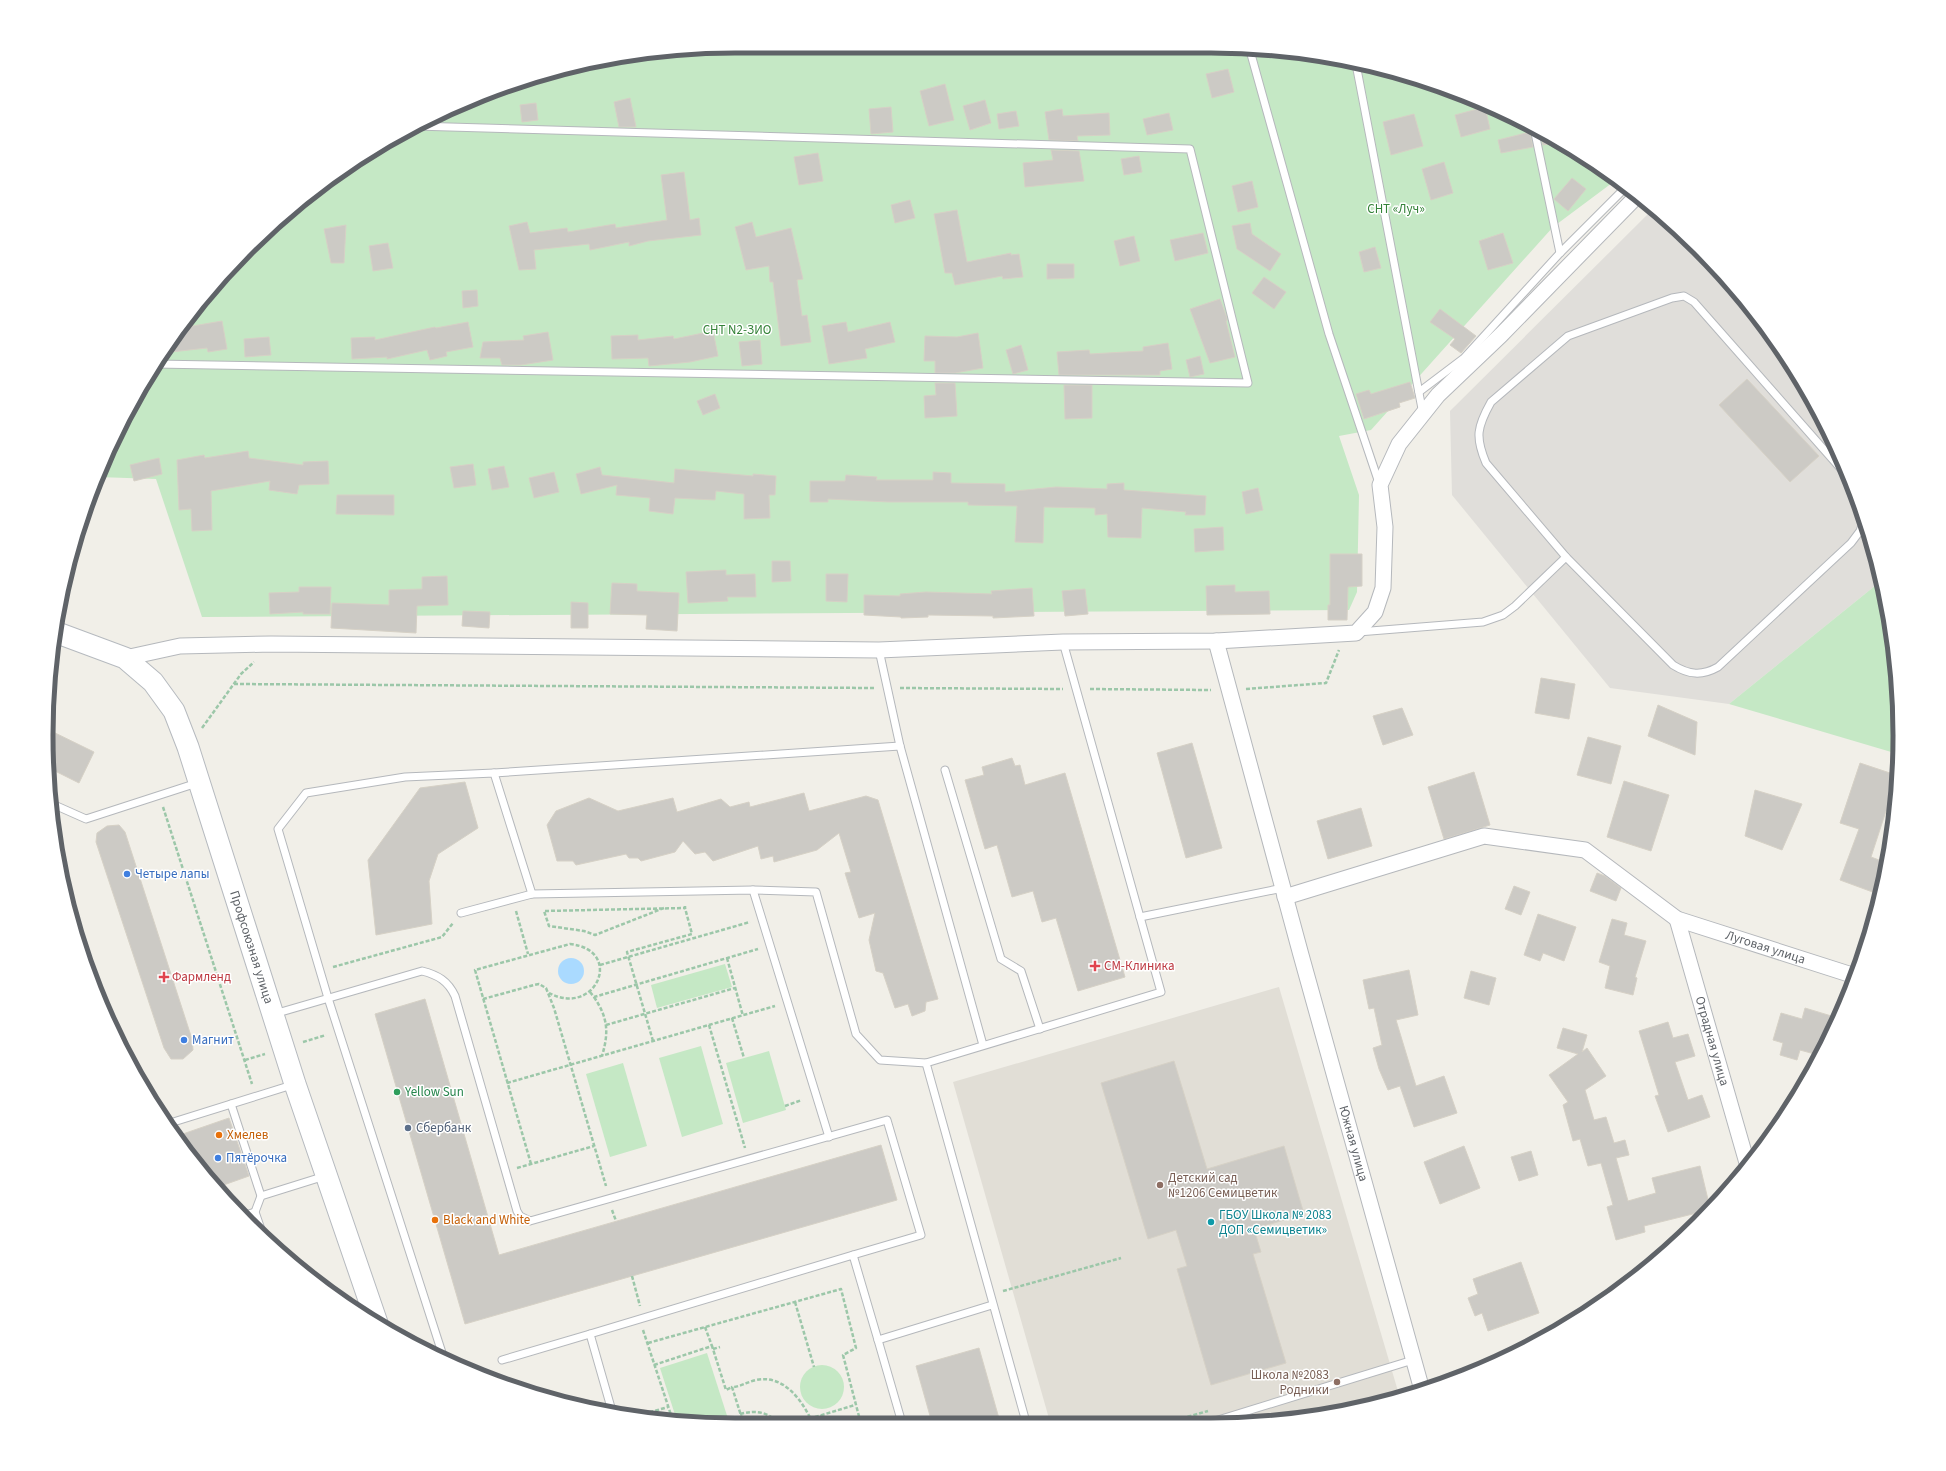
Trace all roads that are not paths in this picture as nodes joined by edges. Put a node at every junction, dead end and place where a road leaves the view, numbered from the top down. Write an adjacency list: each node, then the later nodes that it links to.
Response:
1 (1251, 54): 12 (lane)
2 (1357, 69): 9 (lane)
3 (428, 126): 8 (lane)
4 (1536, 135): 7 (lane)
5 (1622, 191): 7 (lane)
6 (1633, 200): 10 (street)
7 (1560, 253): 9 (lane)
8 (163, 364)
9 (1419, 392): 10 (lane)
10 (1423, 414): 12 (street)
11 (1836, 464): 14 (lane)
12 (1380, 485): 15 (street)
13 (1861, 529): 14 (lane)
14 (1566, 557): 15 (lane)
15 (1356, 632): 17 (street)
16 (61, 634): 20 (main road, Профсоюзная улица)
17 (1216, 641): 18 (street); 27 (street, Южная улица)
18 (1063, 642): 19 (street); 30 (lane)
19 (879, 650): 20 (street); 21 (lane)
20 (125, 658): 24 (main road, Профсоюзная улица)
21 (900, 746): 23 (lane); 36 (lane)
22 (944, 770): 35 (lane)
23 (494, 773): 28 (lane); 33 (lane)
24 (199, 782): 25 (lane); 34 (main road, Профсоюзная улица)
25 (57, 806)
26 (753, 890): 28 (lane); 37 (lane); 41 (lane)
27 (1284, 893): 30 (lane); 31 (street, Луговая улица); 55 (street, Южная улица)
28 (532, 894): 29 (lane)
29 (460, 913)
30 (1140, 917): 35 (lane)
31 (1677, 919): 32 (street, Луговая улица); 42 (street, Отрадная улица)
32 (1850, 974)
33 (328, 998): 34 (lane); 41 (lane); 53 (lane)
34 (274, 1014): 38 (main road, Профсоюзная улица)
35 (1040, 1028): 36 (lane)
36 (984, 1045): 37 (lane)
37 (926, 1063): 49 (lane)
38 (295, 1084): 39 (lane); 43 (main road, Профсоюзная улица)
39 (231, 1104): 40 (lane); 44 (lane)
40 (173, 1122)
41 (829, 1137): 48 (lane)
42 (1746, 1159)
43 (326, 1176): 44 (lane); 50 (main road, Профсоюзная улица)
44 (261, 1196): 45 (lane)
45 (255, 1212): 46 (lane); 47 (lane)
46 (249, 1214)
47 (259, 1224)
48 (853, 1255): 51 (lane); 52 (lane)
49 (992, 1305): 52 (lane); 59 (lane)
50 (373, 1314)
51 (590, 1334): 54 (lane); 57 (lane)
52 (878, 1340): 58 (lane)
53 (442, 1351)
54 (502, 1360)
55 (1413, 1360): 56 (street, Южная улица); 60 (lane)
56 (1420, 1385)
57 (611, 1406)
58 (901, 1418)
59 (1025, 1418)
60 (1226, 1418)

